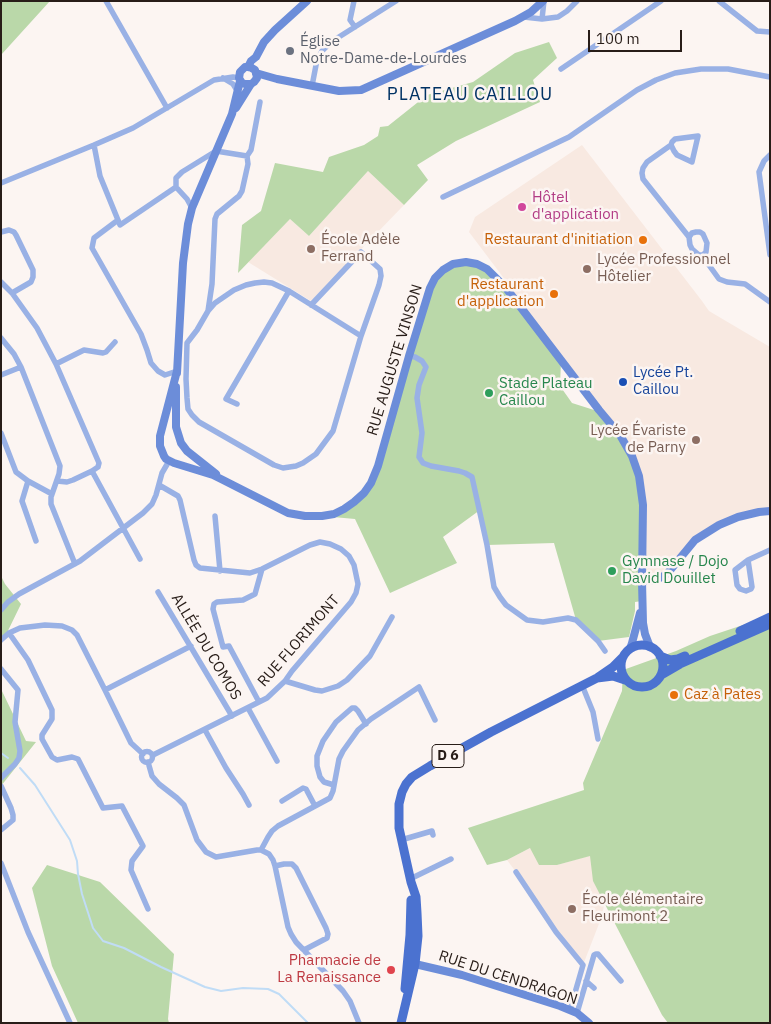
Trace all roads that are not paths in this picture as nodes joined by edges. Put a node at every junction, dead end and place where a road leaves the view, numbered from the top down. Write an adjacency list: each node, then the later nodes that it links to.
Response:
1 (106, 1): 21 (street)
2 (307, 1): 14 (main road)
3 (354, 1): 11 (street)
4 (396, 1): 11 (street)
5 (543, 1): 9 (main road); 10 (street)
6 (577, 1): 10 (street)
7 (718, 1): 12 (street)
8 (660, 2): 13 (street)
9 (524, 17): 10 (street); 18 (main road)
10 (542, 19)
11 (355, 27): 18 (street)
12 (770, 32)
13 (561, 69)
14 (251, 74): 16 (street); 17 (main road); 17 (main road); 18 (main road); 22 (main road)
15 (770, 77): 30 (street)
16 (222, 79): 17 (street); 19 (street); 21 (street)
17 (240, 80): 19 (main road)
18 (312, 86)
19 (238, 92): 22 (main road)
20 (260, 102): 26 (street)
21 (167, 108): 23 (street)
22 (232, 114): 25 (main road, RUE AUGUSTE VINSON)
23 (94, 145): 28 (street); 32 (street)
24 (672, 145): 24 (street); 34 (street)
25 (216, 151): 26 (street); 29 (street); 31 (main road, RUE AUGUSTE VINSON)
26 (247, 156): 42 (street)
27 (770, 156): 36 (street)
28 (1, 183)
29 (176, 187): 31 (street); 32 (street)
30 (443, 197)
31 (192, 208): 45 (main road, RUE AUGUSTE VINSON)
32 (118, 220): 52 (street)
33 (1, 232): 39 (street)
34 (689, 237): 35 (street); 35 (street)
35 (703, 255): 40 (street)
36 (770, 256)
37 (1, 282): 39 (street)
38 (288, 291): 41 (street); 42 (street); 54 (street)
39 (12, 293): 50 (street)
40 (770, 302)
41 (311, 305): 43 (street); 43 (street)
42 (208, 311): 47 (street)
43 (361, 336): 48 (street)
44 (1, 338): 51 (street)
45 (178, 338): 47 (street); 52 (main road, RUE AUGUSTE VINSON)
46 (115, 342): 50 (street)
47 (187, 343): 48 (street)
48 (186, 356): 52 (street)
49 (409, 356): 61 (main road, RUE AUGUSTE VINSON); 76 (main road, RUE AUGUSTE VINSON); 88 (street)
50 (56, 364): 60 (street)
51 (21, 367): 53 (street); 63 (street)
52 (177, 367): 55 (main road, RUE AUGUSTE VINSON); 57 (main road, RUE AUGUSTE VINSON)
53 (1, 374)
54 (236, 404)
55 (162, 423): 57 (main road); 59 (main road, RUE AUGUSTE VINSON)
56 (1, 433): 62 (street)
57 (177, 433): 58 (main road, RUE AUGUSTE VINSON)
58 (187, 451): 59 (main road); 61 (main road, RUE AUGUSTE VINSON)
59 (172, 462): 61 (main road, RUE AUGUSTE VINSON); 64 (street)
60 (92, 471): 63 (street); 68 (street)
61 (224, 480)
62 (28, 481): 65 (street); 69 (street)
63 (57, 481): 65 (street)
64 (159, 485): 68 (street); 75 (street, RUE FLORIMONT)
65 (52, 494): 73 (street)
66 (770, 511): 76 (main road)
67 (215, 516): 75 (street)
68 (123, 529): 71 (street); 73 (street)
69 (36, 541)
70 (770, 550): 72 (street)
71 (140, 559)
72 (748, 560): 72 (street)
73 (75, 564): 79 (street)
74 (262, 569): 75 (street, RUE FLORIMONT); 95 (street, RUE FLORIMONT); 98 (street)
75 (220, 571)
76 (642, 581): 78 (main road, RUE AUGUSTE VINSON)
77 (158, 592): 85 (street, ALLÉE DU COMOS)
78 (642, 601): 86 (main road, RUE AUGUSTE VINSON); 87 (main road, RUE AUGUSTE VINSON)
79 (1, 610)
80 (392, 617): 95 (street)
81 (770, 617): 89 (main road)
82 (770, 624): 92 (main road)
83 (9, 632): 84 (street); 97 (street); 124 (street)
84 (1, 640)
85 (191, 646): 97 (street); 100 (street, ALLÉE DU COMOS)
86 (650, 647): 87 (main road); 89 (main road)
87 (630, 649): 90 (main road)
88 (605, 651)
89 (660, 656): 92 (main road)
90 (623, 657): 93 (main road, D 6); 94 (main road)
91 (1, 668): 109 (street)
92 (662, 674): 94 (main road)
93 (597, 678): 94 (main road, D 6); 96 (main road, D 6)
94 (625, 680)
95 (284, 681): 98 (street, RUE FLORIMONT)
96 (582, 685): 104 (street); 117 (main road, D 6)
97 (105, 690): 105 (street)
98 (259, 702): 99 (street, RUE FLORIMONT)
99 (248, 708): 100 (street, RUE FLORIMONT); 107 (street)
100 (232, 716): 103 (street, RUE FLORIMONT)
101 (435, 720): 102 (street)
102 (366, 724): 110 (street); 110 (street)
103 (205, 730): 106 (street, RUE FLORIMONT); 113 (street)
104 (598, 739)
105 (143, 754): 106 (street); 108 (street)
106 (153, 755): 108 (street)
107 (276, 761)
108 (148, 762): 118 (street)
109 (1, 778)
110 (334, 785): 114 (street)
111 (1, 786): 115 (street)
112 (282, 801): 114 (street)
113 (249, 805)
114 (315, 806): 118 (street)
115 (1, 830)
116 (434, 835): 117 (street)
117 (401, 840): 123 (main road, D 6)
118 (262, 850): 121 (street)
119 (451, 859): 123 (street)
120 (1, 863): 131 (street)
121 (275, 866): 125 (street); 125 (street)
122 (516, 872): 130 (street)
123 (410, 880): 126 (main road); 133 (main road, D 6)
124 (148, 909)
125 (304, 950): 132 (street)
126 (416, 964): 130 (main road, RUE DU CENDRAGON); 133 (main road, D 6)
127 (586, 981): 128 (street); 129 (street); 130 (street)
128 (621, 981)
129 (594, 988)
130 (574, 1012): 134 (main road, RUE DU CENDRAGON)
131 (70, 1023)
132 (359, 1023)
133 (401, 1023)
134 (589, 1023)

